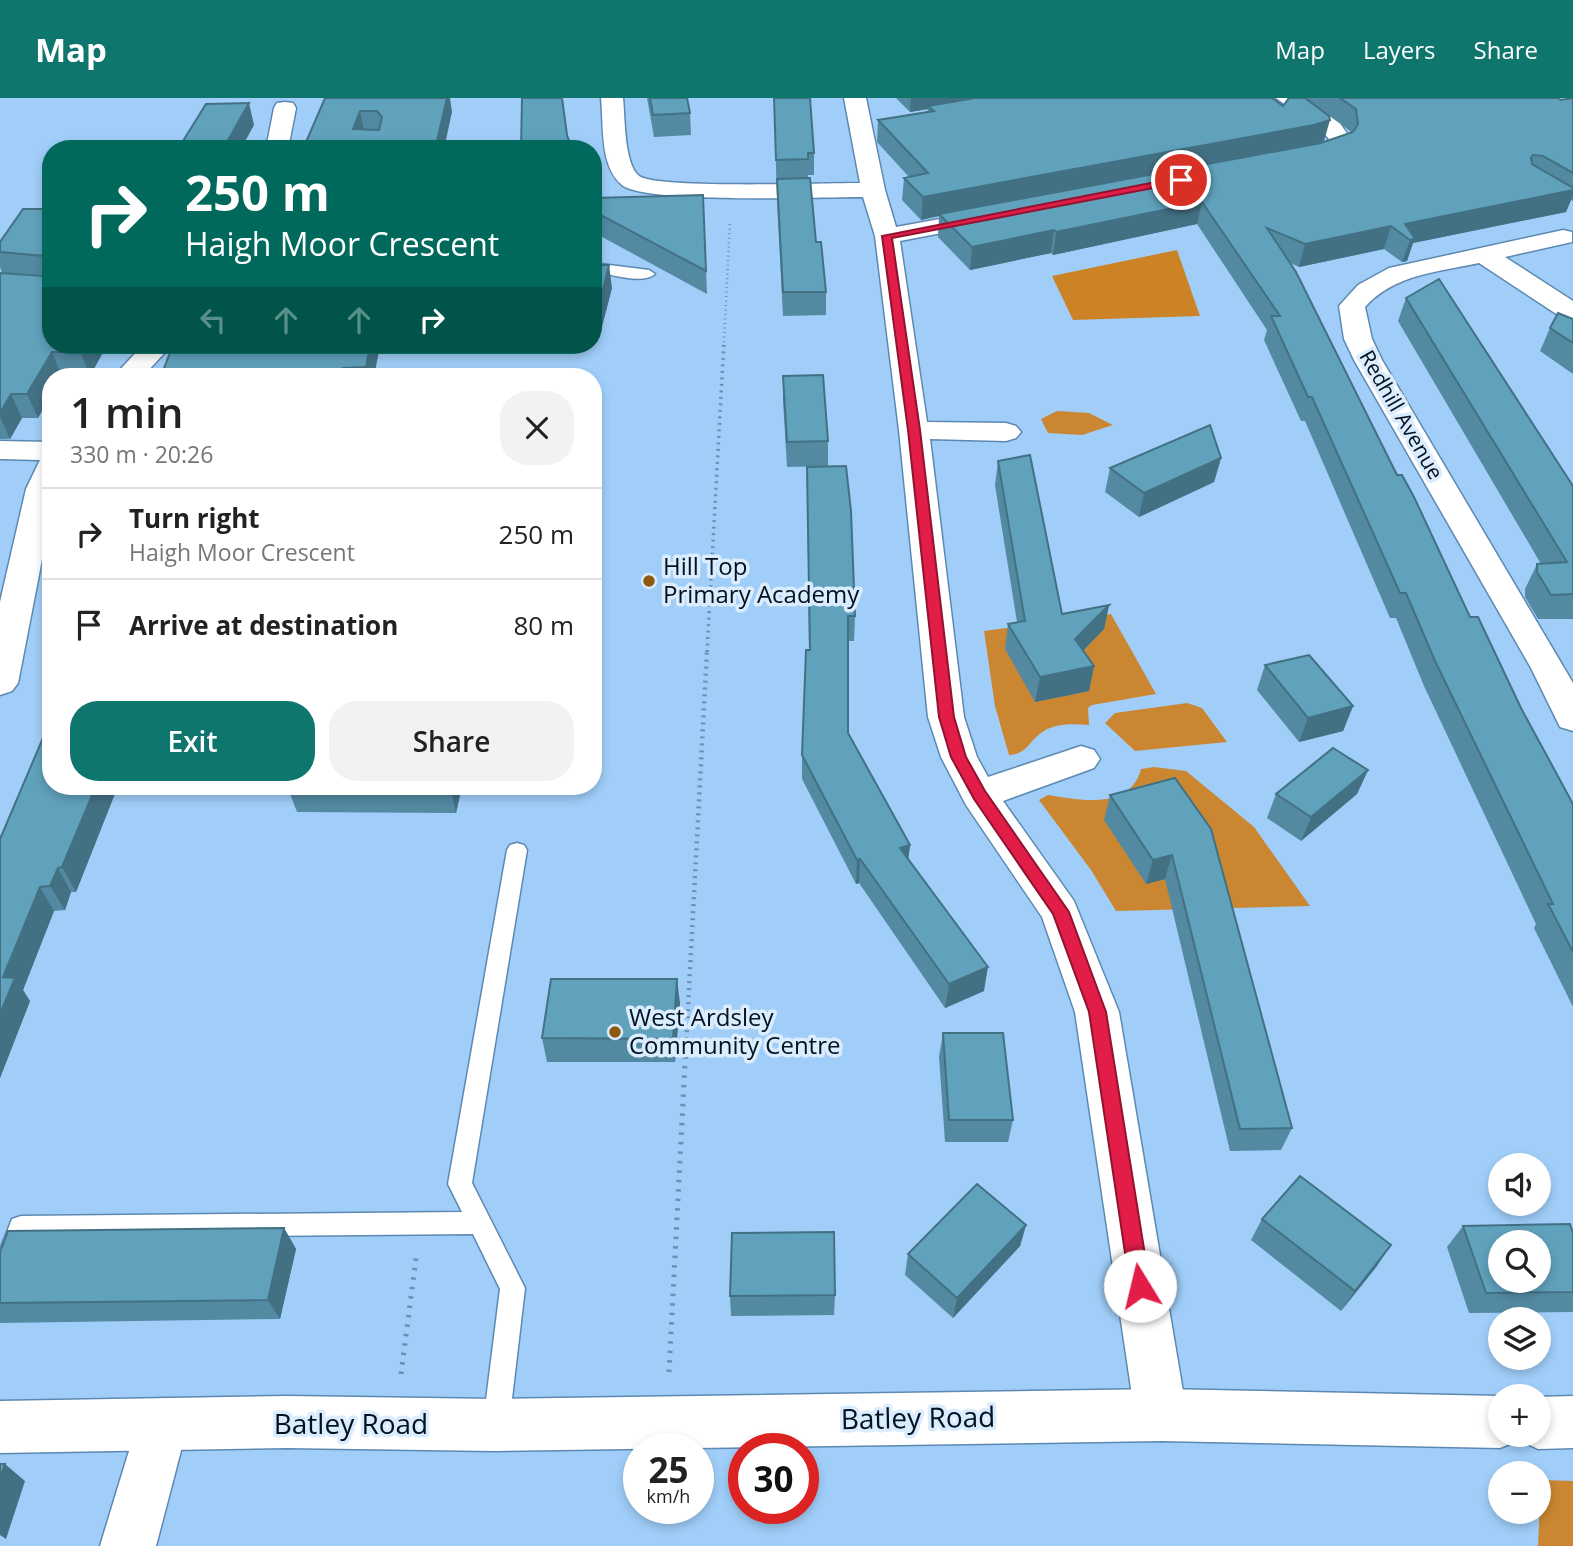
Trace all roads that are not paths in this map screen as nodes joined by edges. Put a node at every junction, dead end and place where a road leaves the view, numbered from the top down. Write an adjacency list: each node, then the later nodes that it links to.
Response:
1 (612, 98): 7 (street)
2 (1287, 98): 6 (street)
3 (285, 108): 5 (street)
4 (868, 117): 7 (street)
5 (279, 140)
6 (1275, 163)
7 (873, 190): 9 (street)
8 (1007, 213): 9 (street)
9 (887, 236): 17 (street)
10 (1563, 237): 11 (street, Redhill Avenue)
11 (1484, 256): 14 (street); 22 (street, Redhill Avenue)
12 (602, 269): 13 (lane)
13 (649, 274)
14 (1573, 313)
15 (149, 354): 16 (street)
16 (136, 368)
17 (914, 430): 18 (street); 26 (street)
18 (1006, 432)
19 (0, 450): 20 (street)
20 (42, 451)
21 (42, 487): 23 (street)
22 (1560, 667): 24 (street, Redhill Avenue)
23 (0, 683)
24 (1573, 718)
25 (1081, 760): 26 (street)
26 (979, 794): 30 (street)
27 (517, 850): 28 (lane)
28 (480, 1223): 29 (lane); 35 (lane)
29 (0, 1281)
30 (1161, 1415): 31 (street, Batley Road); 35 (street, Batley Road)
31 (1488, 1422)
32 (1551, 1423): 33 (street)
33 (1573, 1423)
34 (162, 1424): 35 (street, Batley Road); 36 (street, Batley Road); 37 (street)
35 (495, 1425)
36 (0, 1427)
37 (128, 1546)

